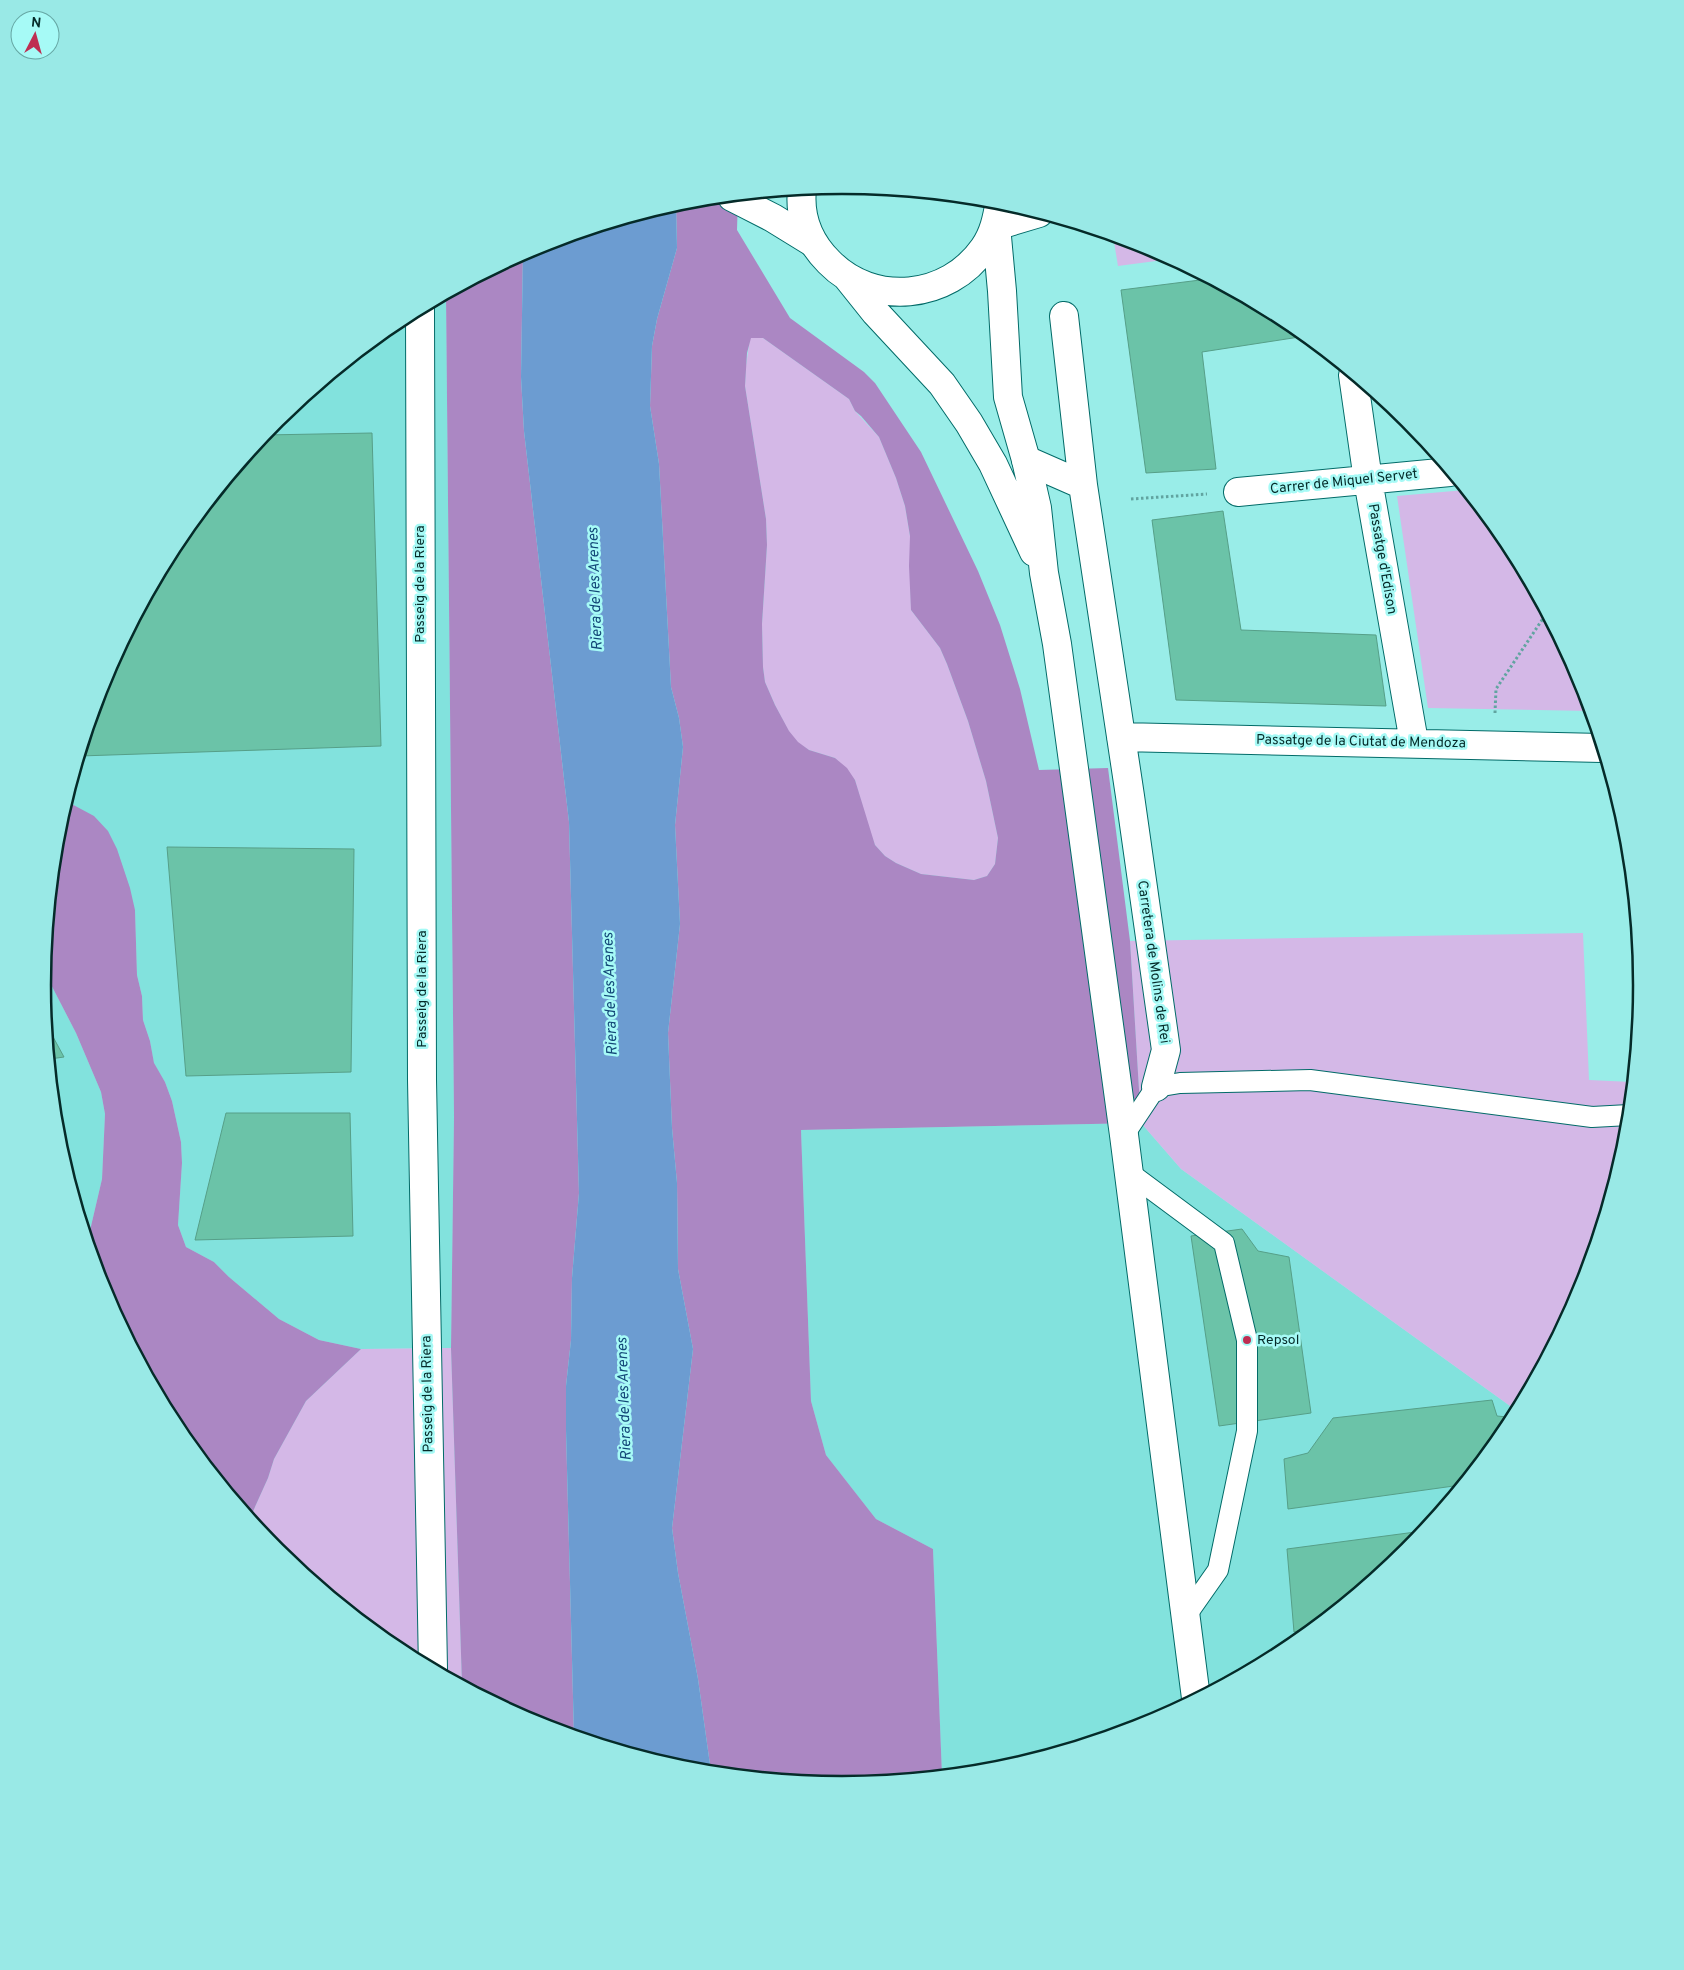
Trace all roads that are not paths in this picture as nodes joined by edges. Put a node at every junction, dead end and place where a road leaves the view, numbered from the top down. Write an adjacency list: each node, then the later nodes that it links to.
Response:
1 (801, 196): 5 (street)
2 (741, 201): 5 (street)
3 (998, 214): 4 (street); 6 (street); 10 (street)
4 (1015, 214)
5 (812, 242): 6 (street)
6 (846, 277): 15 (street)
7 (1064, 316): 13 (street, Carretera de Molins de Rei)
8 (420, 317): 24 (street, Passeig de la Riera)
9 (1354, 383): 12 (street, Passatge d'Edison)
10 (1026, 460): 13 (street); 15 (street)
11 (1444, 473): 12 (street, Carrer de Miquel Servet)
12 (1368, 480): 14 (street, Carrer de Miquel Servet); 17 (street, Passatge d'Edison)
13 (1083, 485): 16 (street, Carretera de Molins de Rei)
14 (1238, 492)
15 (1044, 573): 21 (street)
16 (1121, 737): 17 (street, Passatge de la Ciutat de Mendoza); 19 (street, Carretera de Molins de Rei)
17 (1414, 742): 18 (street, Passatge de la Ciutat de Mendoza)
18 (1596, 748)
19 (1156, 1087): 20 (lane); 21 (lane, Carretera de Molins de Rei)
20 (1622, 1115)
21 (1124, 1135): 22 (street)
22 (1128, 1170): 23 (street); 23 (lane)
23 (1185, 1617): 25 (street)
24 (433, 1661)
25 (1195, 1692)

